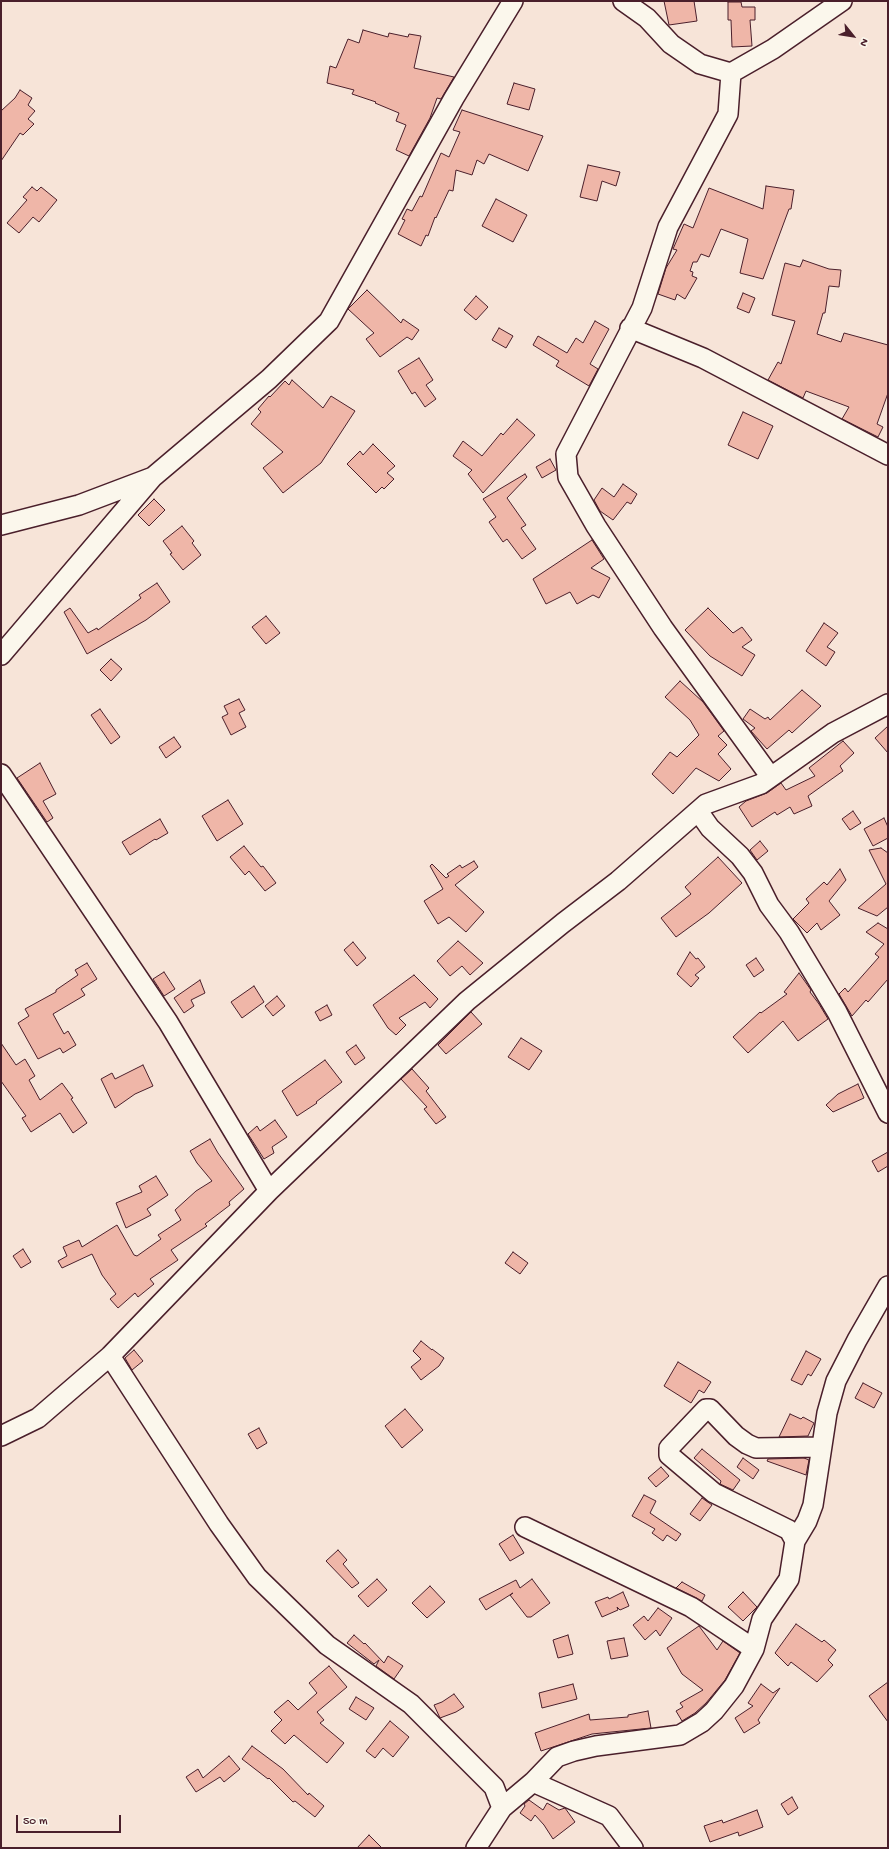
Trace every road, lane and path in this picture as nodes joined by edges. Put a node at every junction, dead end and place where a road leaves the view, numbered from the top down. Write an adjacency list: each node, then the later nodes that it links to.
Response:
1 (513, 1): 7 (street)
2 (623, 1): 4 (street)
3 (842, 1): 4 (street)
4 (731, 73): 5 (street)
5 (630, 328): 6 (street); 12 (street)
6 (888, 455)
7 (153, 477): 8 (street); 9 (street)
8 (1, 525)
9 (1, 655)
10 (888, 704): 12 (street)
11 (1, 774): 15 (street)
12 (770, 776): 13 (street)
13 (698, 811): 14 (street); 15 (street)
14 (888, 1113)
15 (269, 1191): 17 (street)
16 (888, 1286): 19 (street)
17 (110, 1356): 18 (street); 24 (street)
18 (1, 1436)
19 (821, 1448): 21 (street); 21 (street)
20 (525, 1527): 22 (street)
21 (795, 1541): 22 (street)
22 (754, 1649): 23 (street)
23 (533, 1782): 24 (street); 26 (street)
24 (502, 1808): 25 (street)
25 (476, 1848)
26 (633, 1848)

